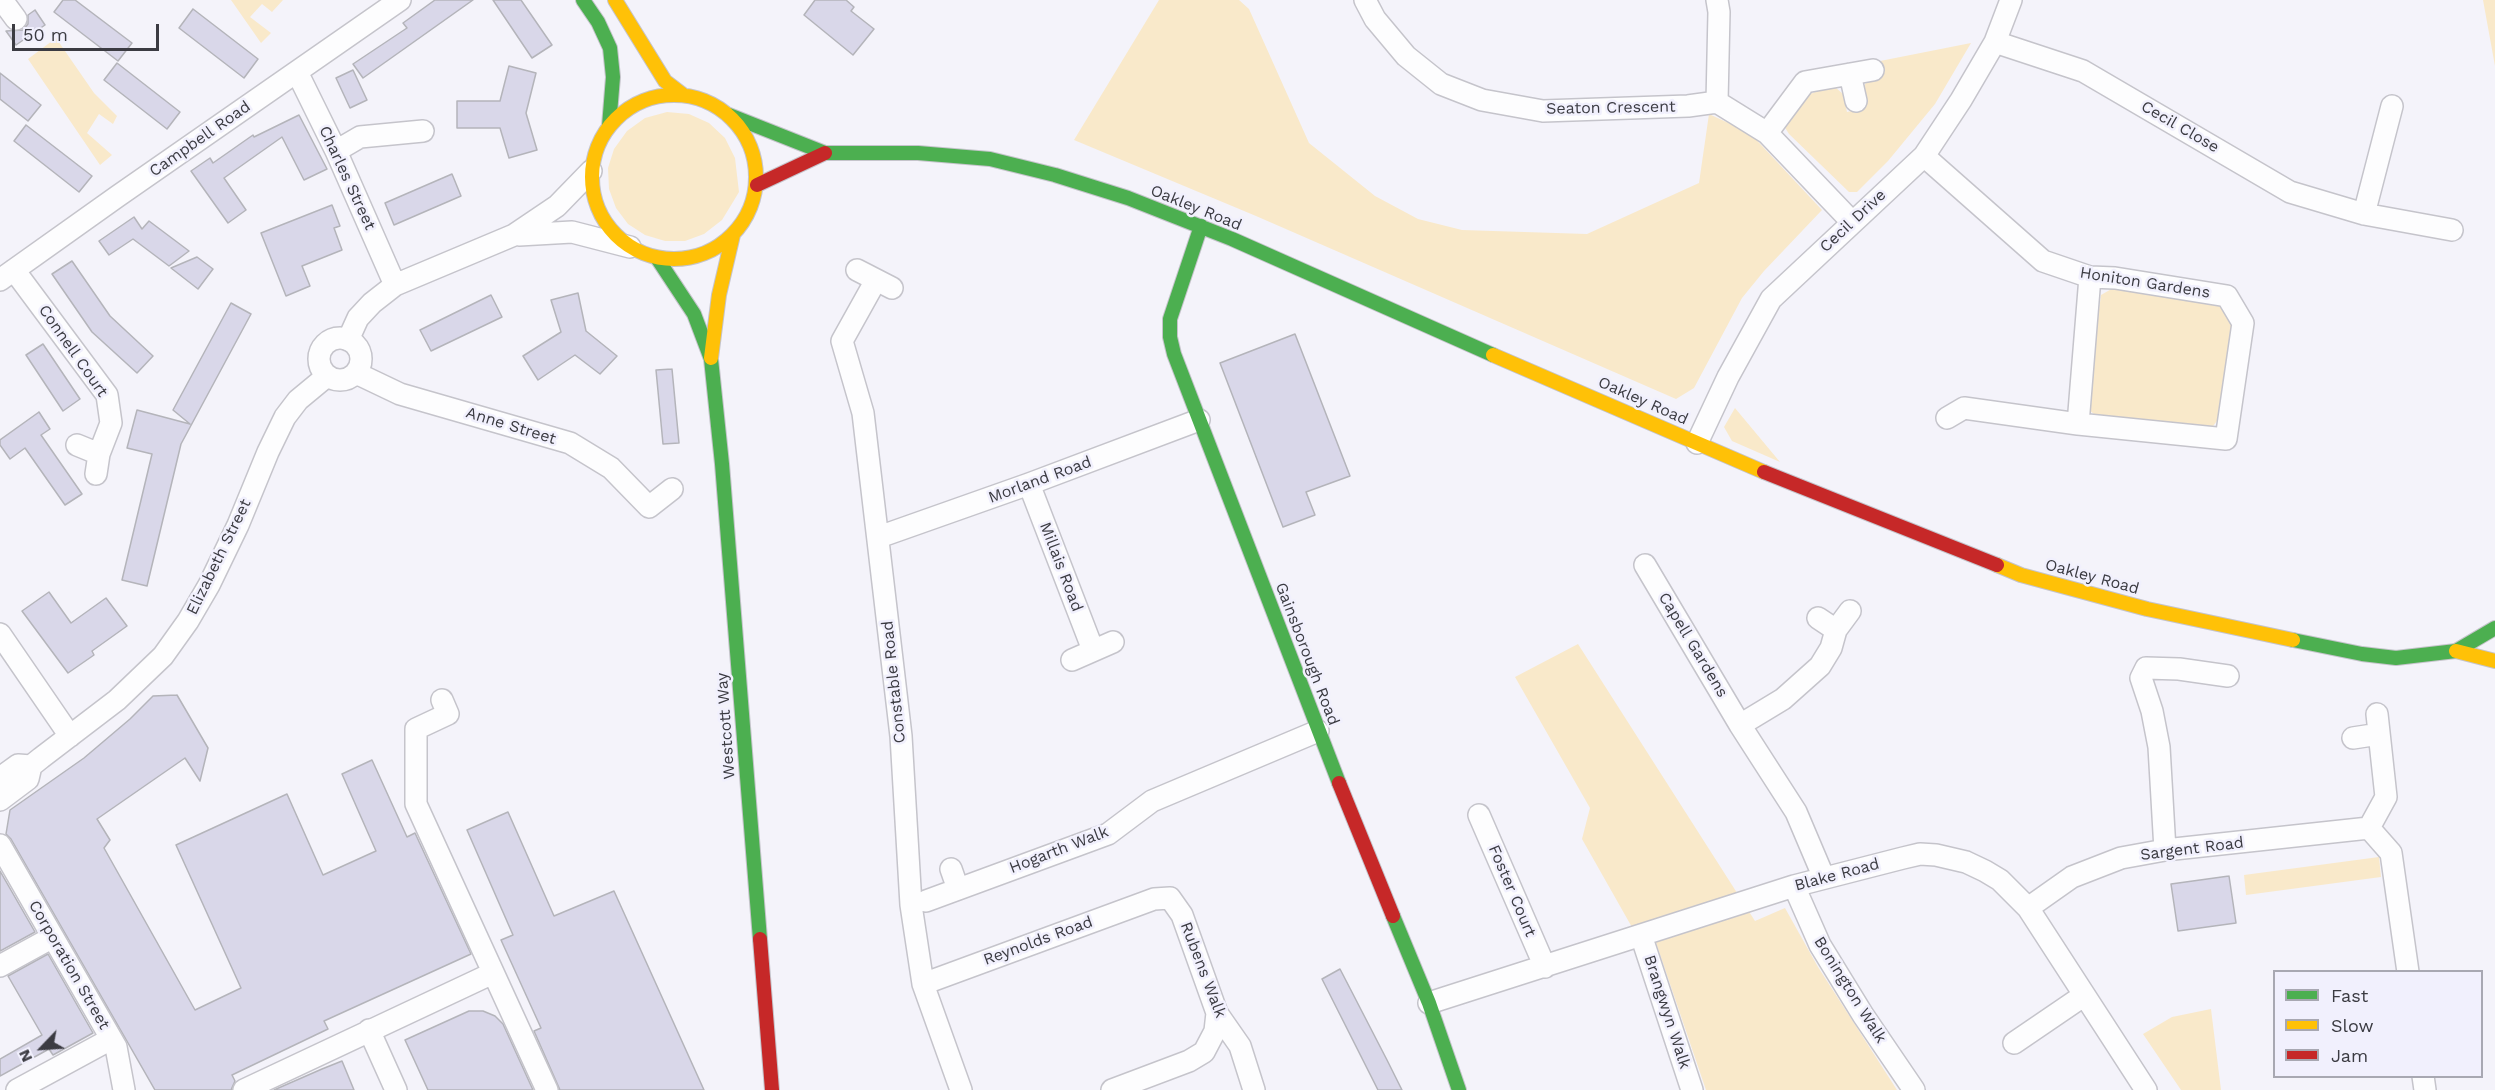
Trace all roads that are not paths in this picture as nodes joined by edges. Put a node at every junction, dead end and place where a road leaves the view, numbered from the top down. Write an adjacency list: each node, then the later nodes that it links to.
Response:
1 (2, 0): 8 (street)
2 (400, 0): 11 (street, Campbell Road)
3 (583, 0): 18 (main road)
4 (615, 0): 13 (main road)
5 (1365, 0): 15 (street, Seaton Crescent)
6 (1717, 0): 15 (street)
7 (2011, 0): 9 (street, Cecil Drive)
8 (16, 19)
9 (1995, 42): 23 (street, Cecil Drive); 26 (street, Cecil Close)
10 (1872, 70): 12 (street)
11 (297, 72): 21 (street, Charles Street); 35 (street, Campbell Road)
12 (1850, 74): 14 (street); 20 (street)
13 (682, 94): 17 (main road); 18 (main road)
14 (1856, 101)
15 (1716, 102): 20 (street)
16 (2392, 106): 26 (street)
17 (729, 115): 22 (main road); 25 (main road)
18 (609, 126): 24 (main road)
19 (423, 131): 21 (street)
20 (1767, 133): 27 (street)
21 (336, 151): 37 (street, Charles Street)
22 (825, 153): 25 (main road); 28 (main road, Oakley Road)
23 (1924, 156): 27 (street, Cecil Drive); 36 (street, Honiton Gardens)
24 (591, 171): 30 (street); 32 (main road)
25 (757, 185): 31 (main road)
26 (2364, 214): 29 (street, Cecil Close)
27 (1852, 222): 45 (street, Cecil Drive)
28 (1201, 226): 43 (main road, Gainsborough Road); 45 (main road, Oakley Road)
29 (2452, 230)
30 (514, 235): 32 (street); 37 (street)
31 (733, 236): 33 (main road); 39 (main road, Westcott Way)
32 (630, 247): 33 (main road)
33 (657, 258): 39 (main road, Westcott Way)
34 (857, 270): 49 (street, Constable Road)
35 (7, 275): 46 (street, Connell Court)
36 (2090, 278): 44 (street); 44 (street, Honiton Gardens)
37 (395, 285): 38 (street)
38 (348, 340): 40 (street); 41 (street)
39 (711, 359): 97 (main road, Westcott Way)
40 (356, 373): 41 (street); 48 (street, Anne Street)
41 (327, 376): 65 (street, Elizabeth Street)
42 (1947, 418): 44 (street, Honiton Gardens)
43 (1199, 420): 47 (street, Morland Road); 64 (main road, Gainsborough Road)
44 (2078, 424)
45 (1696, 443): 58 (main road, Oakley Road)
46 (77, 445)
47 (1029, 484): 49 (street, Morland Road); 57 (street, Millais Road)
48 (672, 489)
49 (879, 537): 85 (street, Constable Road)
50 (1645, 565): 63 (street, Capell Gardens)
51 (1850, 611): 54 (street)
52 (1818, 618): 54 (street)
53 (2495, 628): 58 (main road, Oakley Road)
54 (1836, 630): 63 (street)
55 (0, 634): 65 (street)
56 (1113, 642): 57 (street)
57 (1093, 650): 59 (street)
58 (2456, 651): 60 (main road, Oakley Road)
59 (1072, 660)
60 (2495, 661)
61 (2228, 676): 73 (street)
62 (437, 708): 84 (street)
63 (1740, 725): 74 (street, Capell Gardens)
64 (1318, 731): 77 (street, Hogarth Walk); 87 (main road, Gainsborough Road)
65 (70, 736): 67 (street, Elizabeth Street)
66 (2353, 738): 71 (street)
67 (31, 766): 68 (street, Elizabeth Street); 69 (street)
68 (0, 778)
69 (0, 800)
70 (1479, 815): 82 (street, Foster Court)
71 (2369, 828): 73 (street, Sargent Road); 83 (street)
72 (0, 845): 80 (street, Corporation Street)
73 (2165, 850): 78 (street, Sargent Road)
74 (1824, 878): 75 (street, Blake Road); 78 (street, Blake Road)
75 (1794, 886): 79 (street, Blake Road); 103 (street, Bonington Walk)
76 (1154, 899): 85 (street, Reynolds Road); 88 (street, Rubens Walk)
77 (926, 901)
78 (2028, 908): 86 (street, Blake Road)
79 (1641, 935): 82 (street, Blake Road); 102 (street, Brangwyn Walk)
80 (52, 937): 81 (street); 90 (street, Corporation Street)
81 (0, 966)
82 (1545, 967): 87 (street, Blake Road)
83 (2408, 970)
84 (493, 972): 89 (street); 96 (street)
85 (923, 984): 98 (street, Constable Road)
86 (2084, 996): 91 (street); 104 (street, Blake Road)
87 (1429, 1002): 101 (main road, Gainsborough Road)
88 (1217, 1013): 99 (street); 100 (street, Rubens Walk)
89 (369, 1030): 94 (street); 95 (street)
90 (111, 1039): 92 (street); 93 (street, Corporation Street)
91 (2013, 1043)
92 (17, 1090)
93 (124, 1090)
94 (244, 1090)
95 (396, 1090)
96 (547, 1090)
97 (772, 1090)
98 (961, 1090)
99 (1112, 1090)
100 (1254, 1090)
101 (1459, 1090)
102 (1692, 1090)
103 (1914, 1090)
104 (2146, 1090)

